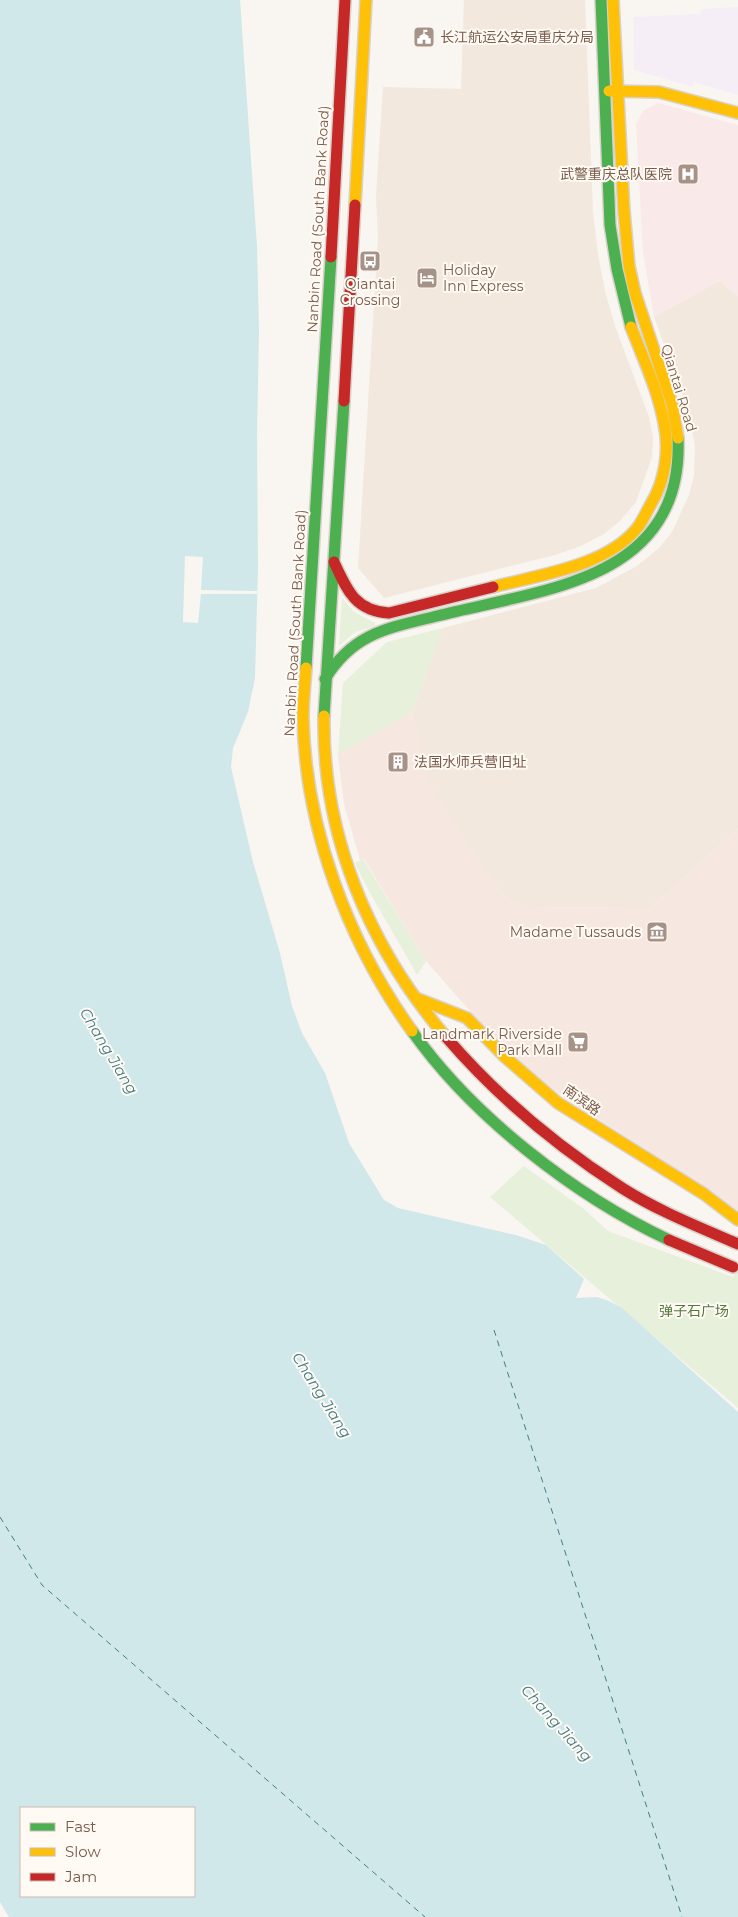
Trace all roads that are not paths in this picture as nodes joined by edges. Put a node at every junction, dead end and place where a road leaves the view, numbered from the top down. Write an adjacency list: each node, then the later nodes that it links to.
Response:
1 (345, 0): 8 (main road, Nanbin Road (South Bank Road))
2 (366, 0): 9 (main road)
3 (601, 0): 5 (main road, Qiantai Road)
4 (613, 0): 6 (main road, Qiantai Road)
5 (604, 91): 6 (main road); 12 (main road, Qiantai Road)
6 (617, 91): 7 (main road); 13 (main road, Qiantai Road)
7 (738, 113)
8 (336, 165): 9 (main road); 11 (main road, Nanbin Road (South Bank Road))
9 (352, 268): 10 (main road)
10 (349, 326): 11 (main road); 12 (main road)
11 (327, 338): 17 (main road, Nanbin Road (South Bank Road))
12 (334, 562): 13 (main road)
13 (325, 679): 14 (main road)
14 (416, 998): 15 (main road, 南滨路); 16 (main road)
15 (738, 1220)
16 (738, 1244)
17 (733, 1267)

